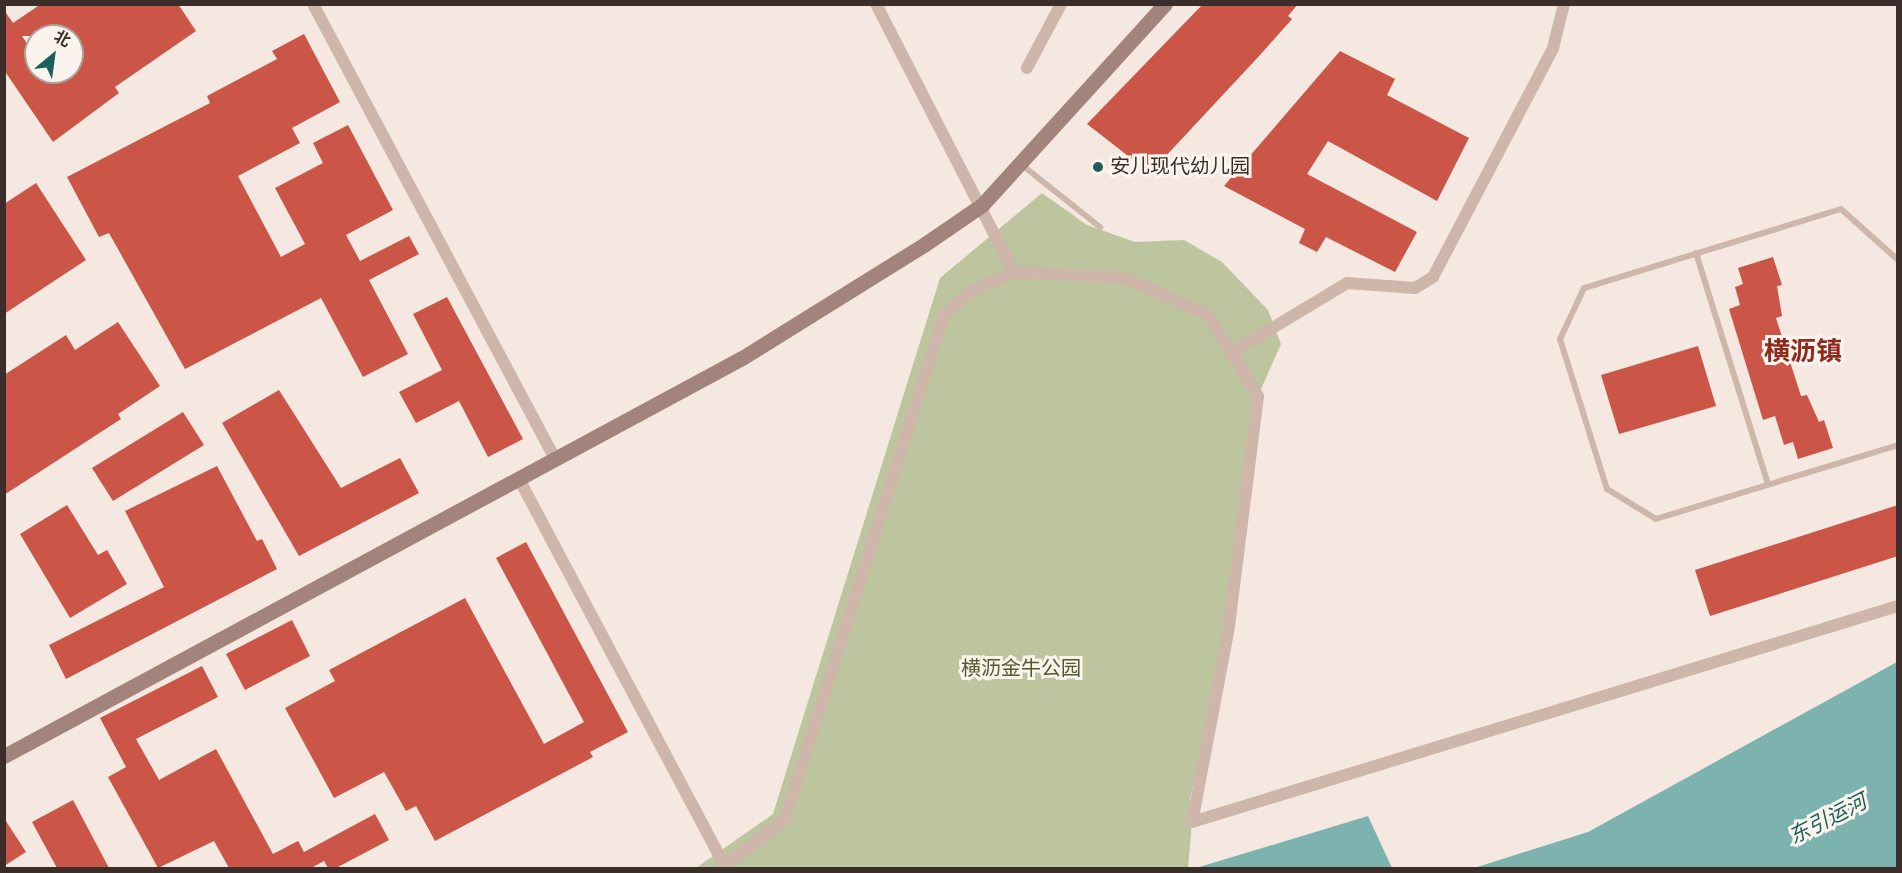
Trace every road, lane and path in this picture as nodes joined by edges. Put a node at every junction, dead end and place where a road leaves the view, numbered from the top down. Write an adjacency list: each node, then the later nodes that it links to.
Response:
1 (313, 4): 15 (street)
2 (876, 4): 8 (street)
3 (1061, 4): 6 (street)
4 (1165, 4): 7 (street)
5 (1564, 4): 13 (street)
6 (1027, 68)
7 (1022, 165): 8 (street); 9 (lane)
8 (982, 205): 12 (street); 15 (street)
9 (1100, 226)
10 (1696, 253): 11 (lane); 17 (lane); 17 (lane)
11 (1898, 260)
12 (1014, 272): 13 (street); 20 (street)
13 (1231, 353): 18 (street)
14 (1898, 445): 17 (lane)
15 (555, 459): 16 (street)
16 (519, 479): 19 (street); 20 (street)
17 (1768, 484)
18 (1898, 606)
19 (4, 756)
20 (723, 868)

